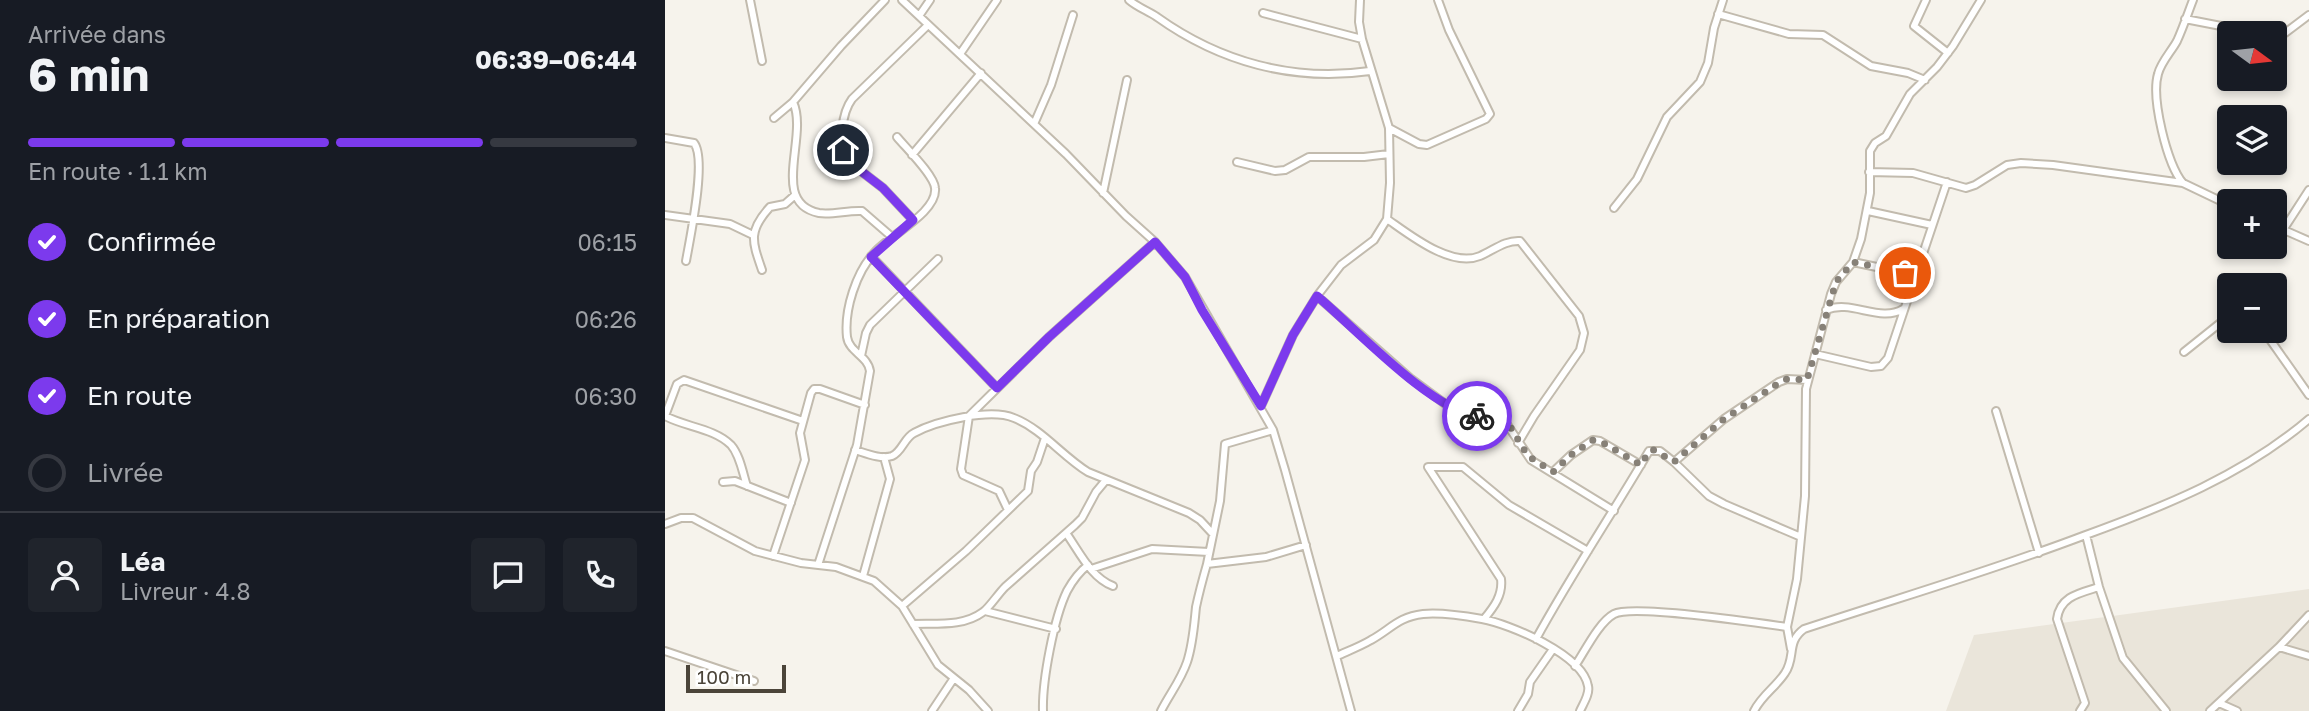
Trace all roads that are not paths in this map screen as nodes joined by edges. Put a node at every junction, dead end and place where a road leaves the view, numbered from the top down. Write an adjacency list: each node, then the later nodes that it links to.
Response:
1 (750, 0): 25 (street)
2 (885, 0): 30 (street)
3 (902, 0): 17 (street)
4 (930, 0): 17 (street)
5 (997, 0): 24 (street)
6 (1129, 0): 26 (street)
7 (1360, 0): 22 (street)
8 (1438, 0): 33 (street)
9 (1723, 0): 14 (street)
10 (1926, 0): 23 (street)
11 (1981, 0): 23 (street)
12 (2193, 0): 18 (street)
13 (1263, 13): 22 (street)
14 (1719, 14): 29 (street); 46 (street)
15 (1073, 15): 32 (street)
16 (2309, 15): 21 (street)
17 (919, 16): 19 (street)
18 (2185, 19): 20 (street); 41 (street)
19 (928, 25): 24 (street); 51 (street)
20 (2217, 25)
21 (2287, 32)
22 (1362, 39): 26 (street)
23 (1948, 53): 29 (street)
24 (960, 54): 27 (street)
25 (762, 61)
26 (1370, 71): 33 (street)
27 (981, 73): 32 (street); 37 (street)
28 (1127, 80): 43 (street)
29 (1925, 80): 39 (street)
30 (793, 102): 31 (street); 44 (street)
31 (774, 118)
32 (1034, 124): 43 (street)
33 (1389, 128): 36 (street)
34 (897, 137): 37 (street)
35 (665, 138): 49 (street)
36 (1389, 153): 38 (street); 50 (street)
37 (912, 155): 51 (street)
38 (1237, 162)
39 (1869, 172): 40 (street); 47 (street)
40 (1947, 181): 41 (street); 53 (street)
41 (2183, 183): 45 (street)
42 (2309, 190): 52 (street)
43 (1103, 193): 58 (street)
44 (794, 195): 55 (street); 56 (street)
45 (2217, 199)
46 (1614, 208)
47 (1868, 211): 53 (street); 62 (street)
48 (665, 215): 49 (street)
49 (692, 218): 55 (street); 61 (street)
50 (1387, 219): 66 (street); 86 (street)
51 (913, 220): 56 (street)
52 (2287, 224)
53 (1932, 225): 63 (street)
54 (2287, 232): 57 (street)
55 (753, 235): 64 (street)
56 (892, 237): 59 (street)
57 (2309, 241)
58 (1155, 242): 75 (street); 78 (street)
59 (871, 257): 65 (street); 73 (street)
60 (937, 259): 65 (street)
61 (686, 261)
62 (1853, 262): 63 (street); 68 (street)
63 (1919, 265): 67 (street)
64 (762, 270)
65 (903, 292): 73 (street); 75 (street)
66 (1317, 296): 78 (street); 86 (street)
67 (1903, 308): 68 (street); 72 (street)
68 (1826, 310): 72 (street)
69 (2217, 326): 71 (street)
70 (2272, 343): 76 (street)
71 (2184, 352)
72 (1815, 354): 74 (street)
73 (861, 356): 77 (street)
74 (1807, 380): 89 (street); 102 (street)
75 (997, 388): 81 (street)
76 (2309, 395)
77 (865, 405): 83 (street); 87 (street)
78 (1261, 406): 84 (street)
79 (1996, 411): 106 (street)
80 (665, 416): 83 (street); 94 (street)
81 (969, 416): 85 (street); 88 (street); 96 (street)
82 (2309, 419): 101 (street)
83 (803, 421): 95 (street)
84 (1273, 430): 100 (street); 103 (street)
85 (1045, 438): 92 (street); 96 (street)
86 (1518, 443): 91 (street)
87 (855, 450): 88 (street); 109 (street)
88 (884, 457): 111 (street)
89 (1674, 462): 90 (street); 102 (street)
90 (1641, 465): 91 (street); 97 (street)
91 (1553, 472): 97 (street)
92 (1106, 480): 99 (street); 100 (street)
93 (723, 482): 94 (street)
94 (747, 486): 95 (street)
95 (791, 503): 107 (street)
96 (1008, 510): 114 (street)
97 (1614, 511): 104 (street)
98 (665, 524): 107 (street)
99 (1066, 533): 110 (street); 115 (street)
100 (1213, 534): 105 (street)
101 (2086, 535): 106 (street); 113 (street)
102 (1801, 537): 119 (street)
103 (1305, 545): 108 (street); 126 (street)
104 (1588, 551): 117 (street); 121 (street)
105 (1209, 552): 108 (street); 110 (street)
106 (2039, 553): 124 (street)
107 (773, 556): 109 (street)
108 (1207, 564): 135 (street)
109 (818, 565): 111 (street)
110 (1090, 567): 112 (street); 120 (street)
111 (863, 576): 114 (street)
112 (1113, 586)
113 (2099, 587): 140 (street); 141 (street)
114 (902, 606): 118 (street)
115 (985, 611): 118 (street); 120 (street)
116 (2309, 615): 122 (street)
117 (1484, 619): 121 (street); 126 (street)
118 (913, 624): 129 (street)
119 (1787, 627): 124 (street); 128 (street)
120 (1056, 629): 134 (street)
121 (1536, 639): 123 (street)
122 (2279, 647): 127 (street); 131 (street)
123 (1553, 649): 128 (street); 137 (street)
124 (1791, 649): 139 (street)
125 (665, 651): 130 (street)
126 (1337, 656): 136 (street)
127 (2309, 656)
128 (1575, 666): 138 (street)
129 (954, 678): 132 (street); 133 (street)
130 (754, 681)
131 (2219, 703): 142 (street); 143 (street)
132 (932, 711)
133 (988, 711)
134 (1043, 711)
135 (1161, 711)
136 (1351, 711)
137 (1518, 711)
138 (1580, 711)
139 (1754, 711)
140 (2080, 711)
141 (2165, 711)
142 (2210, 711)
143 (2237, 711)

